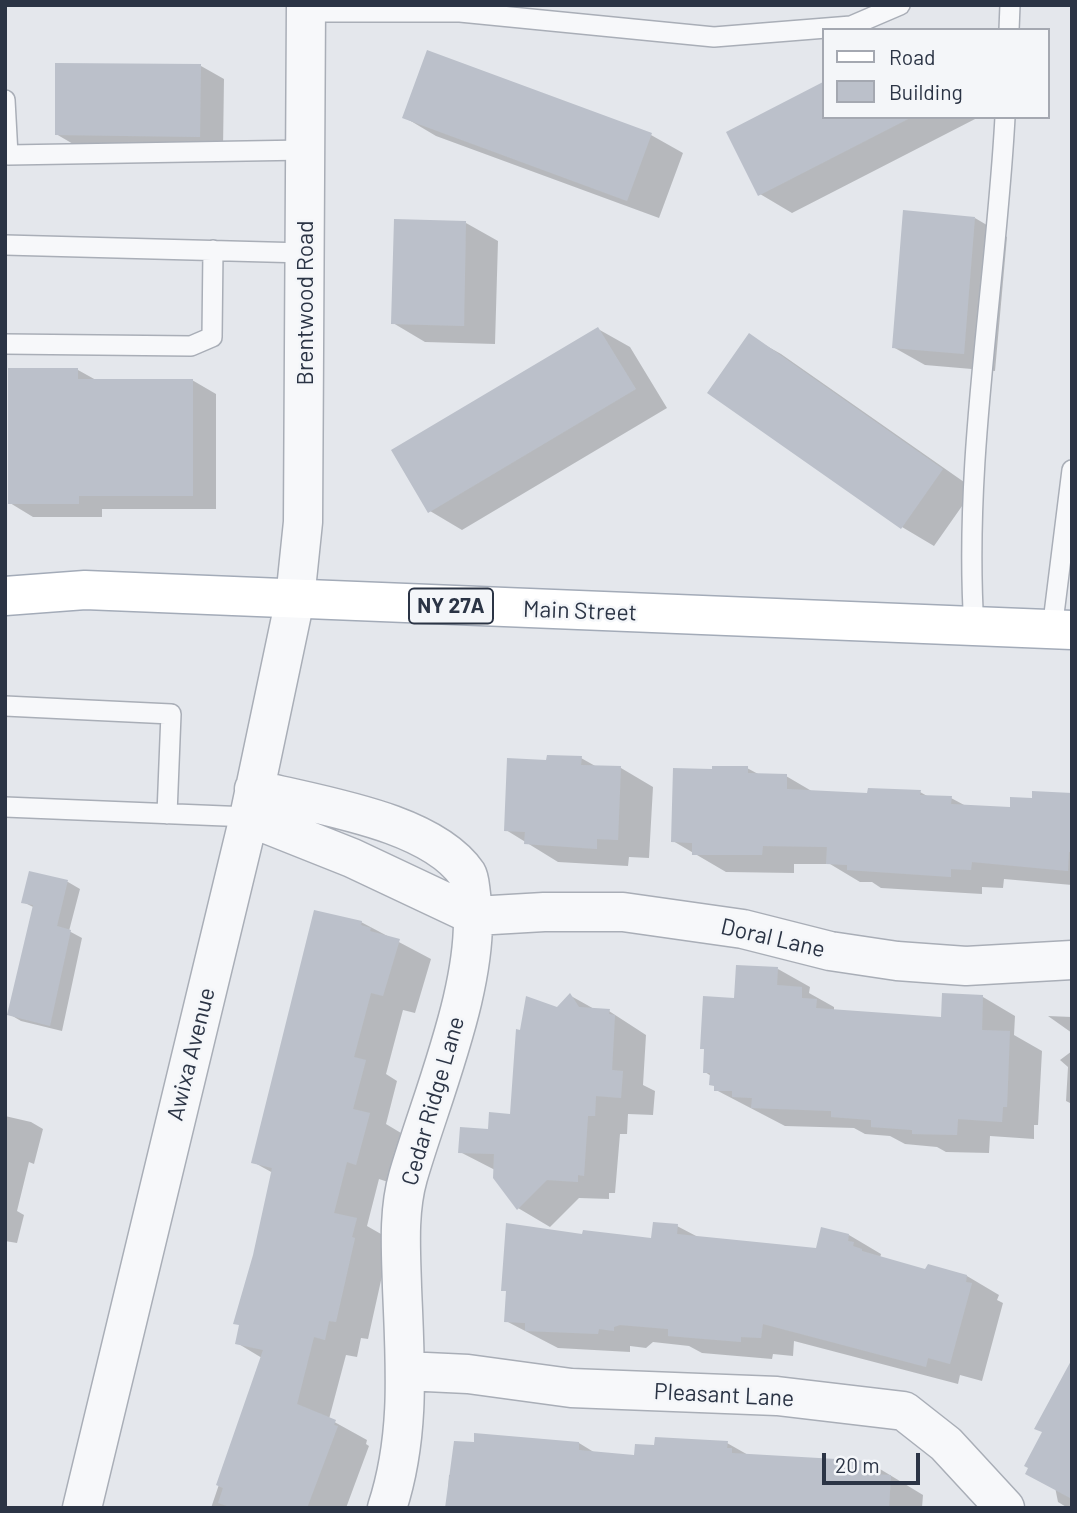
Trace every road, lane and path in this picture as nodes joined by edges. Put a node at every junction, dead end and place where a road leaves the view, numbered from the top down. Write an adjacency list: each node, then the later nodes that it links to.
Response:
1 (900, 5): 5 (lane)
2 (1010, 5): 6 (lane)
3 (306, 9): 4 (lane); 9 (street, Brentwood Road)
4 (822, 28)
5 (826, 28)
6 (1009, 28)
7 (5, 100): 9 (lane)
8 (1005, 119): 17 (lane)
9 (306, 150): 12 (street, Brentwood Road)
10 (5, 246): 11 (lane)
11 (213, 250): 12 (lane); 13 (lane)
12 (305, 253): 16 (street, Brentwood Road)
13 (5, 344)
14 (1072, 470): 18 (lane)
15 (5, 596): 16 (main road, Main Street / NY 27A)
16 (295, 599): 17 (main road, Main Street / NY 27A); 20 (street, Awixa Avenue)
17 (974, 628): 18 (main road, Main Street / NY 27A)
18 (1062, 630)
19 (5, 706): 22 (lane)
20 (252, 803): 22 (lane); 23 (street, Doral Lane); 23 (street); 26 (street, Awixa Avenue)
21 (5, 807): 22 (lane)
22 (167, 814)
23 (475, 916): 24 (street, Doral Lane); 25 (street, Cedar Ridge Lane)
24 (1072, 960)
25 (405, 1371): 27 (street, Cedar Ridge Lane); 28 (street, Pleasant Lane)
26 (82, 1508)
27 (387, 1508)
28 (1005, 1508)

